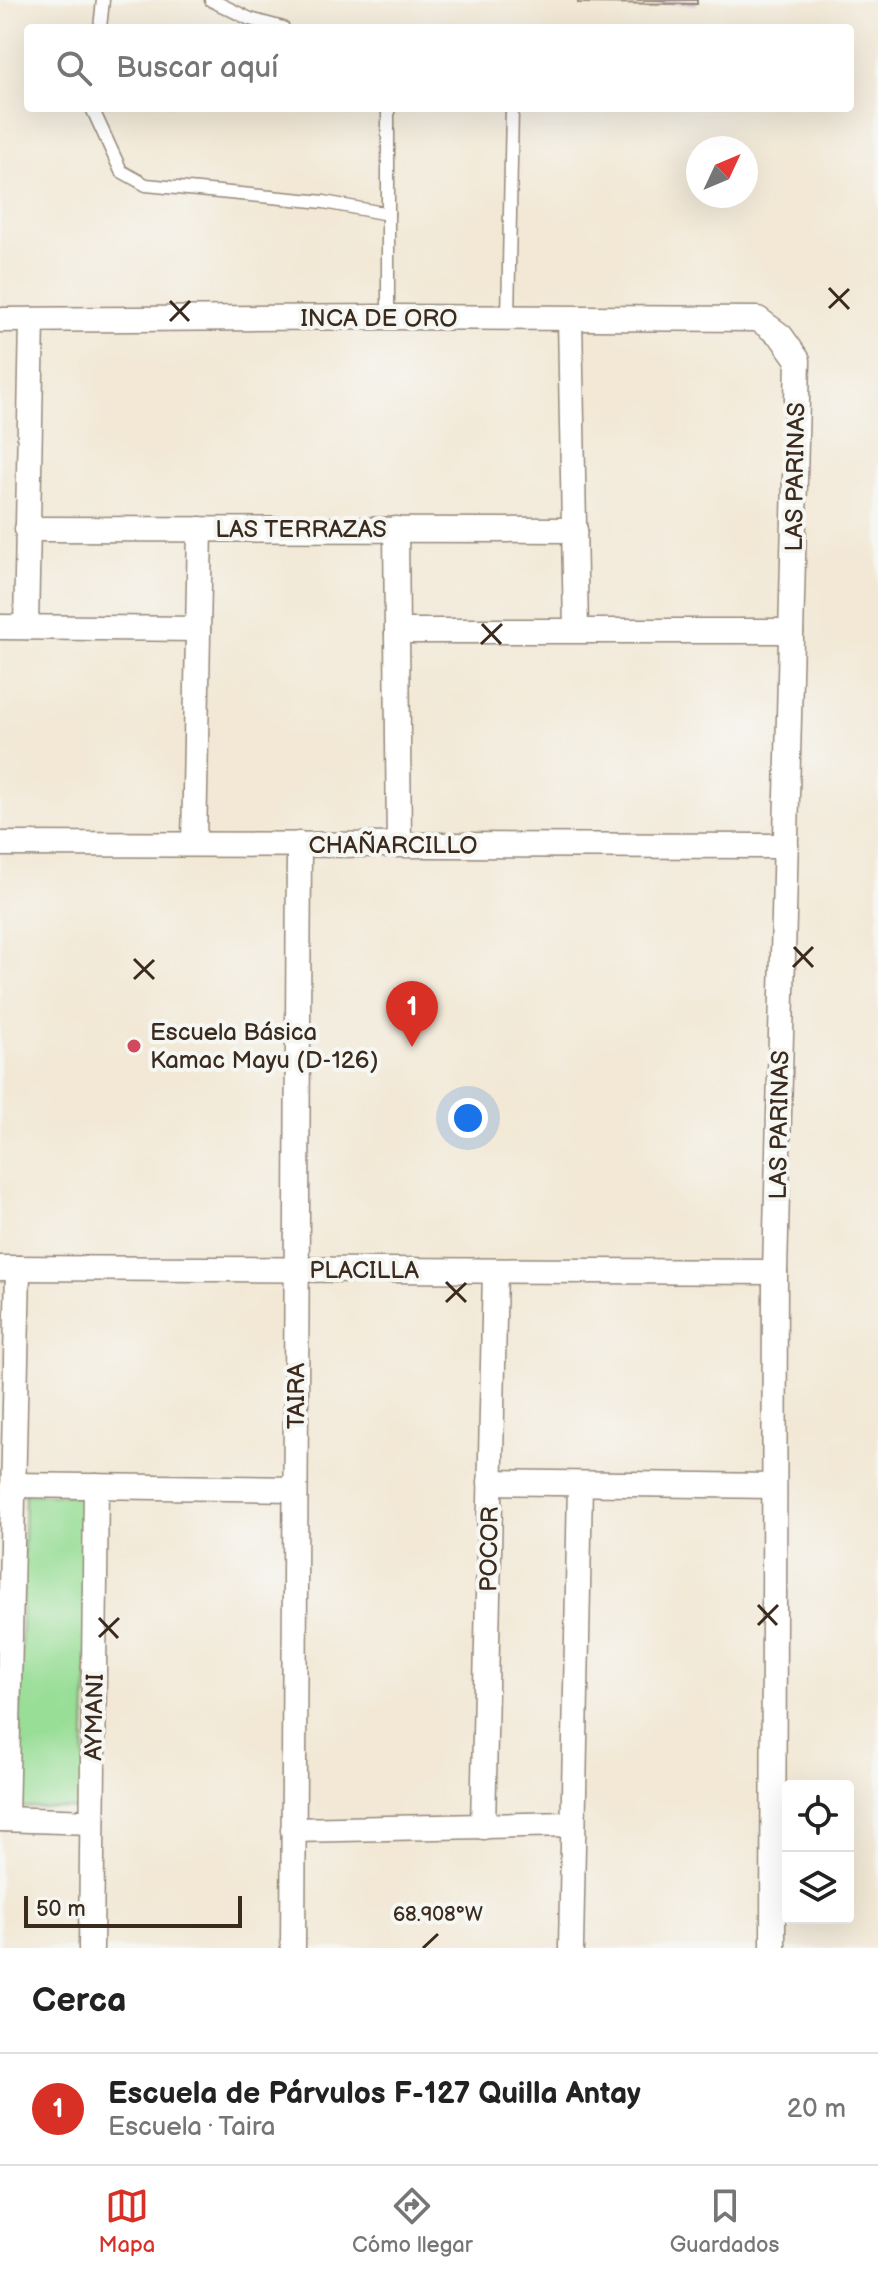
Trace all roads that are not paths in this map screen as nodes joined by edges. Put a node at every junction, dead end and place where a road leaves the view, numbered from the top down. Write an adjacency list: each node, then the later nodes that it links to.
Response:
1 (103, 0): 3 (lane)
2 (211, 0): 4 (lane)
3 (100, 24)
4 (268, 24)
5 (94, 112): 8 (lane)
6 (388, 112): 8 (lane)
7 (512, 112): 10 (lane)
8 (388, 214): 9 (lane)
9 (388, 317): 10 (street, INCA DE ORO); 14 (street, INCA DE ORO)
10 (508, 319): 11 (street, INCA DE ORO)
11 (570, 319): 12 (street, INCA DE ORO); 18 (street)
12 (758, 319): 24 (street, LAS PARINAS)
13 (0, 320): 14 (street, INCA DE ORO)
14 (32, 320): 15 (street)
15 (27, 529): 16 (street, LAS TERRAZAS); 20 (street)
16 (200, 529): 17 (street, LAS TERRAZAS); 21 (street)
17 (396, 529): 18 (street, LAS TERRAZAS); 23 (street)
18 (575, 530): 22 (street)
19 (0, 627): 20 (street)
20 (26, 627): 21 (street)
21 (198, 629): 26 (street)
22 (576, 630): 23 (street); 24 (street)
23 (397, 631): 28 (street)
24 (791, 631): 29 (street, LAS PARINAS)
25 (0, 844): 26 (street, CHAÑARCILLO)
26 (194, 844): 27 (street, CHAÑARCILLO)
27 (299, 844): 28 (street, CHAÑARCILLO); 31 (street, TAIRA)
28 (399, 844): 29 (street, CHAÑARCILLO)
29 (786, 846): 33 (street, LAS PARINAS)
30 (9, 1268): 31 (street, PLACILLA); 36 (street)
31 (296, 1270): 32 (street, PLACILLA); 39 (street, TAIRA)
32 (495, 1271): 33 (street, PLACILLA); 34 (street, POCOR)
33 (775, 1272): 38 (street, LAS PARINAS)
34 (490, 1482): 35 (street); 43 (street, POCOR)
35 (580, 1484): 38 (street); 42 (street)
36 (13, 1485): 37 (street); 40 (street)
37 (96, 1486): 39 (street); 41 (street, AYMANI)
38 (773, 1486): 48 (street, LAS PARINAS)
39 (295, 1489): 44 (street, TAIRA)
40 (3, 1819): 41 (street)
41 (92, 1822): 45 (street, AYMANI)
42 (573, 1824): 43 (street); 47 (street)
43 (483, 1827): 44 (street)
44 (293, 1830): 46 (street, TAIRA)
45 (91, 1948)
46 (293, 1948)
47 (571, 1948)
48 (773, 1948)

